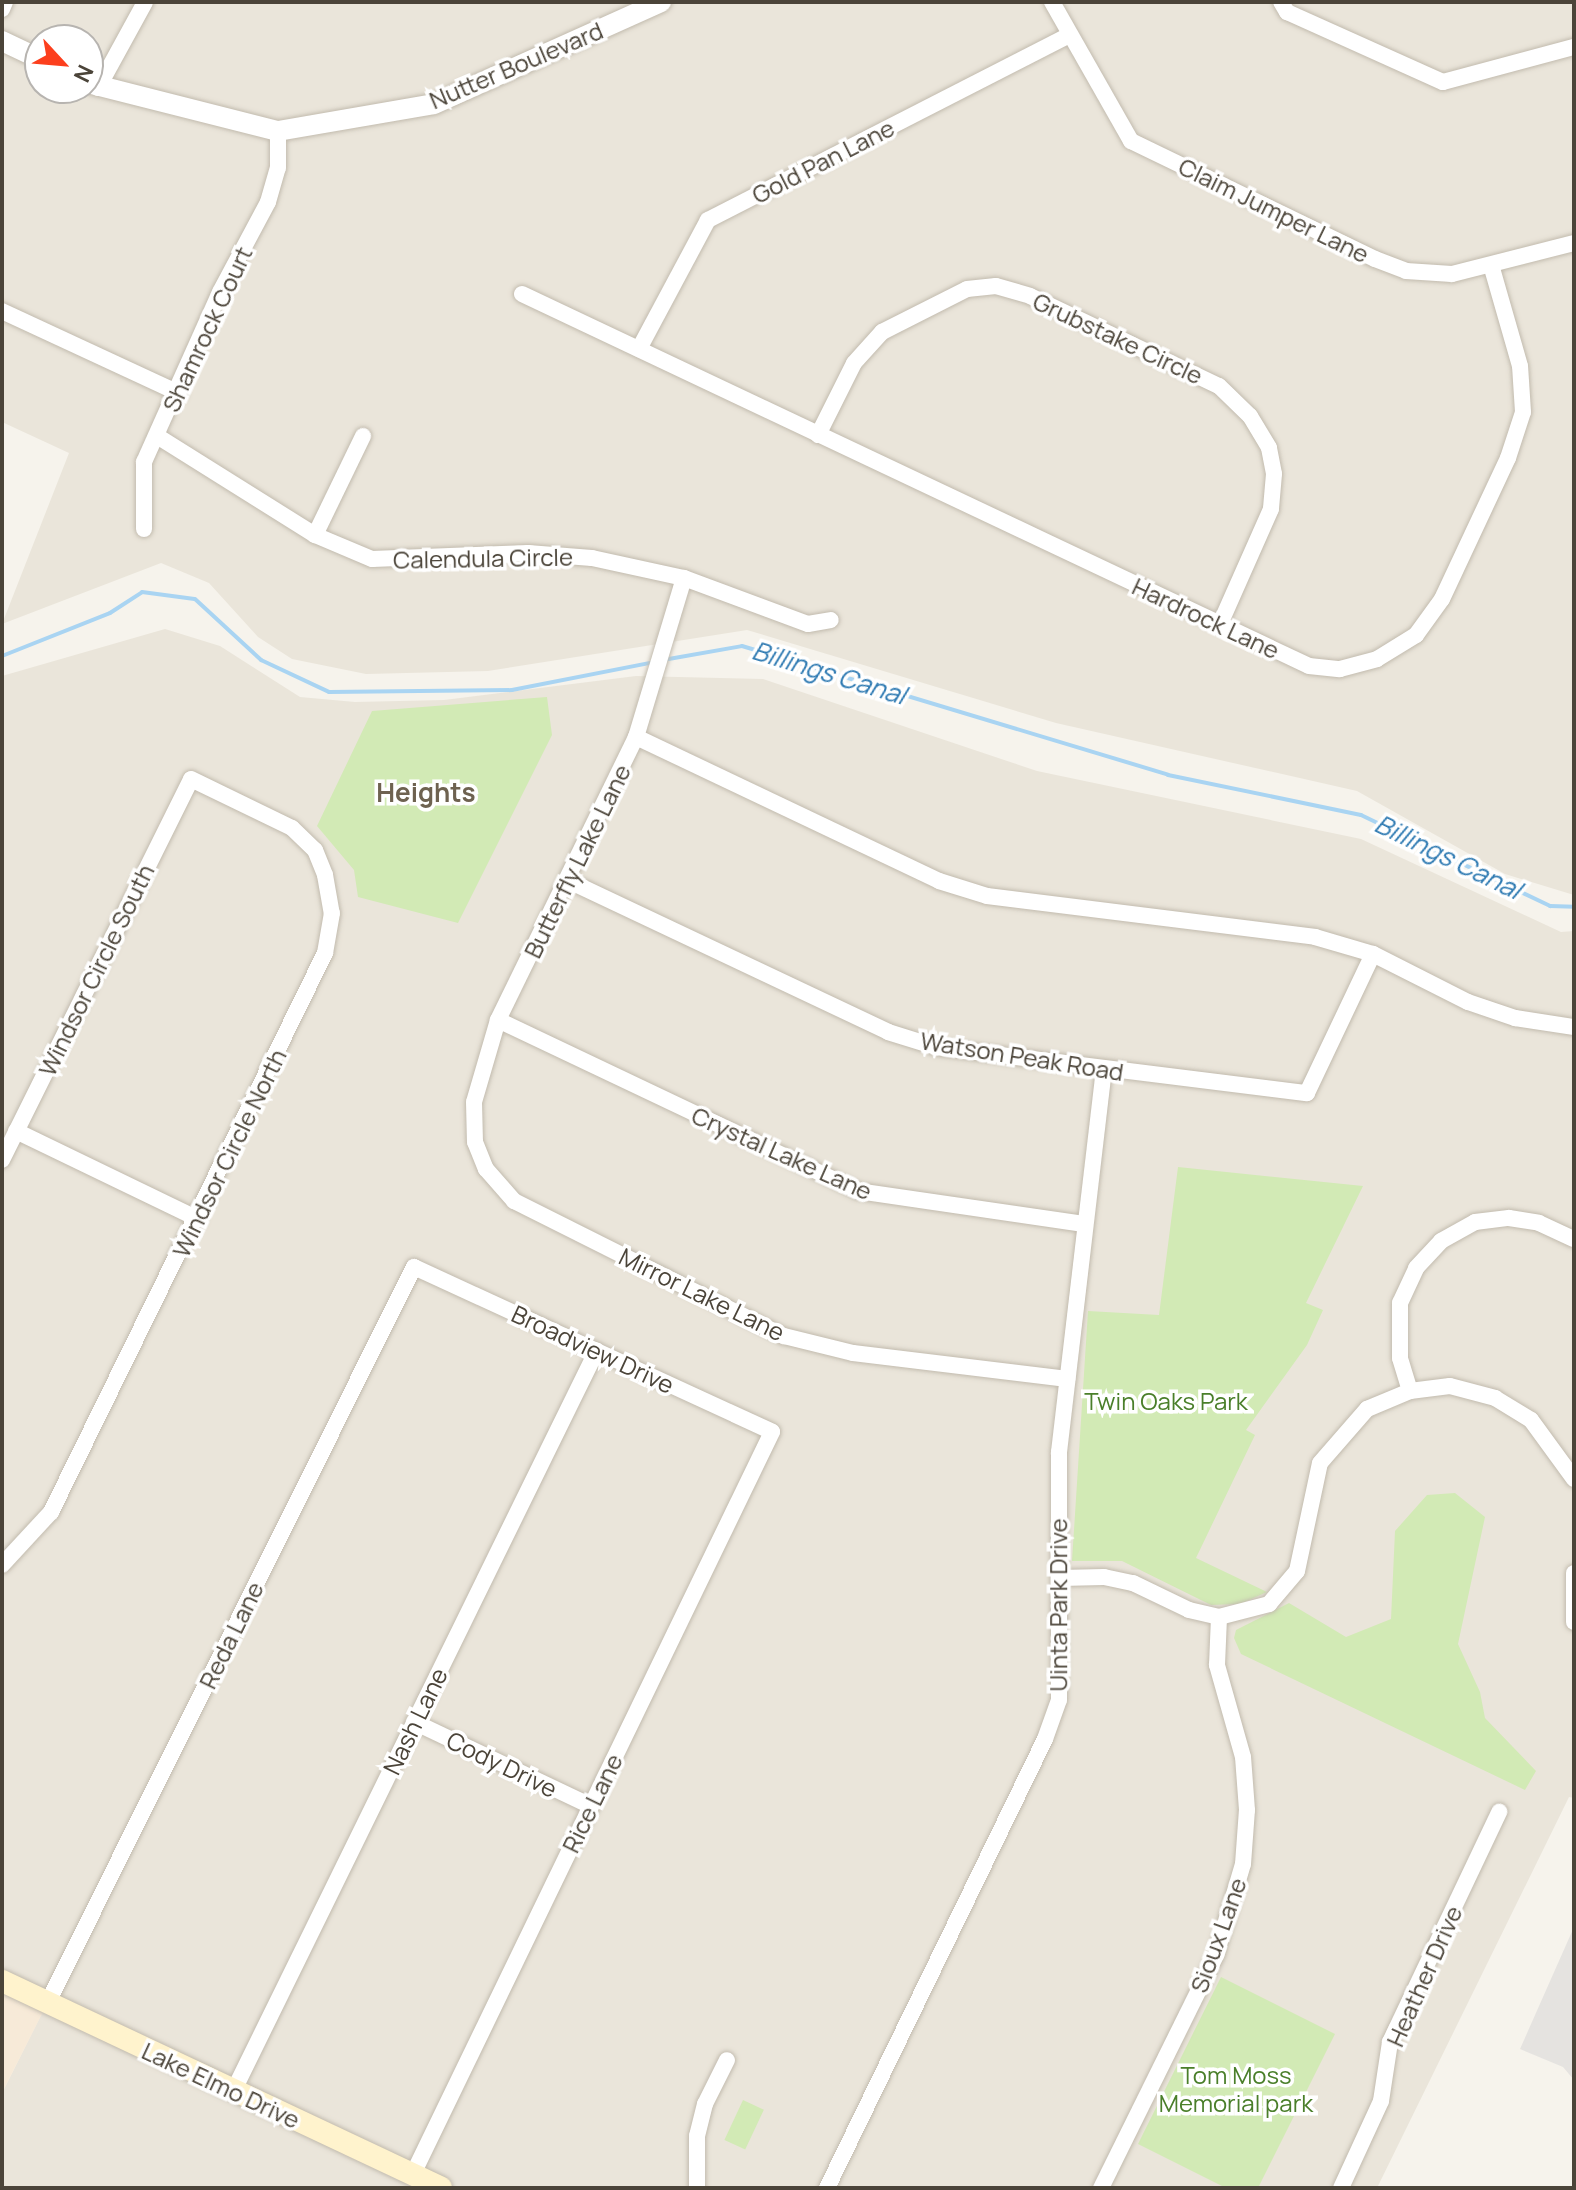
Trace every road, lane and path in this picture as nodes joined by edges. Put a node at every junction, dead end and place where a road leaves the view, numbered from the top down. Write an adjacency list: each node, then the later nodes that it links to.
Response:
1 (5, 2): 6 (street)
2 (145, 2): 11 (street)
3 (661, 2): 13 (street, Nutter Boulevard)
4 (1052, 2): 7 (street, Claim Jumper Lane)
5 (1281, 2): 9 (street)
6 (2, 9)
7 (1069, 35): 15 (street, Claim Jumper Lane); 18 (street, Gold Pan Lane)
8 (2, 41): 10 (street)
9 (1574, 47)
10 (24, 51)
11 (104, 67)
12 (104, 88): 13 (street, Nutter Boulevard)
13 (278, 131): 19 (street, Shamrock Court)
14 (1574, 243): 15 (street, Claim Jumper Lane)
15 (1491, 265): 27 (street, Hardrock Lane)
16 (522, 294): 18 (street, Hardrock Lane)
17 (2, 311): 19 (street)
18 (639, 349): 20 (street, Hardrock Lane)
19 (179, 393): 21 (street, Shamrock Court)
20 (818, 435): 27 (street, Hardrock Lane); 27 (street, Grubstake Circle)
21 (157, 436): 23 (street, Shamrock Court); 24 (street, Calendula Circle)
22 (363, 436): 24 (street)
23 (144, 529)
24 (315, 535): 25 (street, Calendula Circle)
25 (684, 578): 26 (street, Calendula Circle); 28 (street, Butterfly Lake Lane)
26 (831, 620)
27 (1220, 624)
28 (636, 737): 30 (street, Butterfly Lake Lane); 31 (street)
29 (191, 779): 35 (street, Windsor Circle South); 38 (street, Windsor Circle North)
30 (569, 881): 32 (street, Butterfly Lake Lane); 34 (street, Watson Peak Road)
31 (1373, 954): 33 (street); 34 (street, Watson Peak Road)
32 (498, 1020): 36 (street, Butterfly Lake Lane); 39 (street, Crystal Lake Lane)
33 (1574, 1027)
34 (1104, 1069): 39 (street, Uinta Park Drive)
35 (16, 1131): 37 (street, Windsor Circle South); 38 (street)
36 (475, 1142): 43 (street, Mirror Lake Lane)
37 (2, 1160)
38 (198, 1219): 47 (street, Windsor Circle North)
39 (1085, 1224): 43 (street, Uinta Park Drive)
40 (1574, 1239): 44 (street)
41 (414, 1267): 42 (street, Broadview Drive); 56 (street, Reda Lane)
42 (597, 1350): 45 (street, Broadview Drive); 52 (street, Nash Lane)
43 (1067, 1379): 49 (street, Uinta Park Drive)
44 (1410, 1391): 46 (street); 50 (street)
45 (772, 1432): 53 (street, Rice Lane)
46 (1574, 1479)
47 (2, 1565)
48 (1574, 1573): 51 (street)
49 (1060, 1578): 50 (street); 62 (street, Uinta Park Drive)
50 (1219, 1617): 63 (street, Sioux Lane)
51 (1574, 1622)
52 (414, 1722): 53 (street, Cody Drive); 58 (street, Nash Lane)
53 (591, 1806): 59 (street, Rice Lane)
54 (1499, 1812): 64 (street, Heather Drive)
55 (2, 1981): 56 (main road, Lake Elmo Drive)
56 (48, 2002): 58 (main road, Lake Elmo Drive)
57 (727, 2060): 61 (street)
58 (233, 2092): 59 (main road, Lake Elmo Drive)
59 (413, 2174): 60 (main road, Lake Elmo Drive)
60 (441, 2188)
61 (697, 2188)
62 (827, 2188)
63 (1101, 2188)
64 (1341, 2188)

